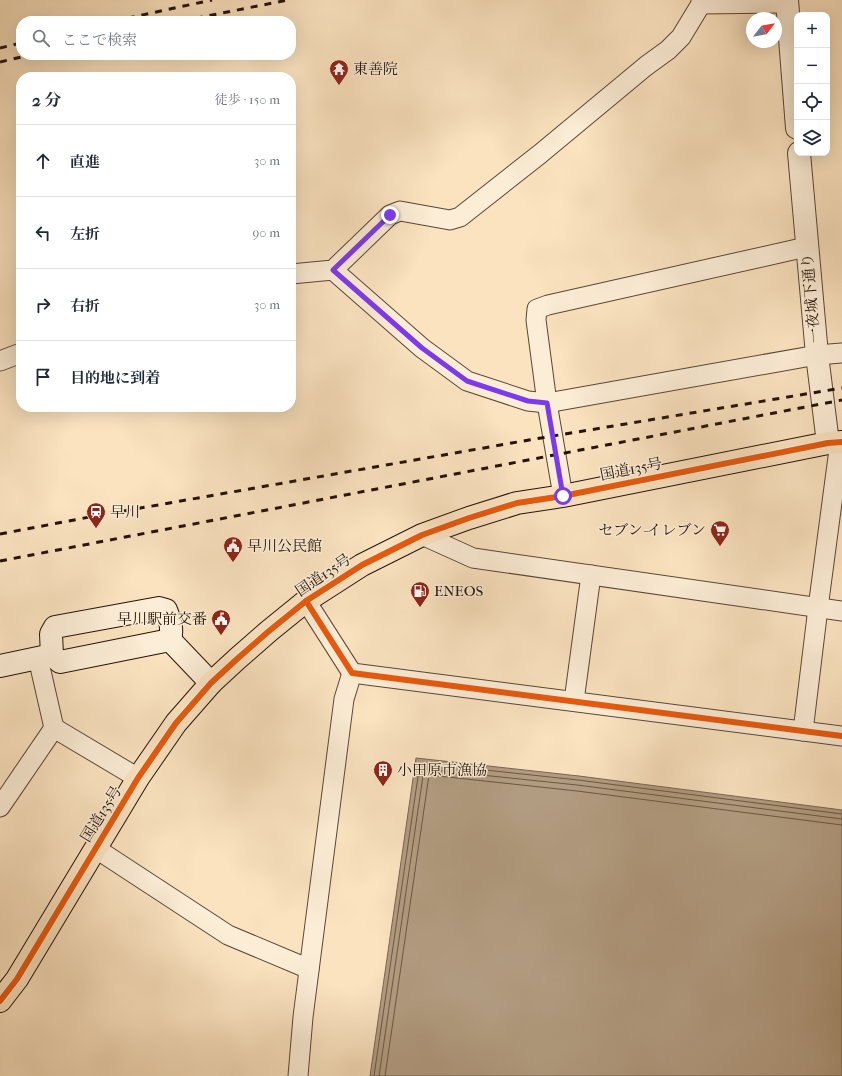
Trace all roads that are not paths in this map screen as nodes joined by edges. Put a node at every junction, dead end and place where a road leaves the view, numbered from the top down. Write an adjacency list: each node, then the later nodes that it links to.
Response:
1 (701, 2): 2 (street); 6 (street)
2 (787, 2): 3 (street)
3 (796, 120)
4 (799, 156): 5 (street, 一夜城下通り)
5 (806, 247): 10 (street, 一夜城下通り); 12 (street)
6 (333, 270): 7 (street); 12 (street)
7 (296, 274)
8 (842, 353): 10 (street)
9 (16, 355): 11 (street)
10 (817, 355): 12 (street); 13 (street, 一夜城下通り)
11 (0, 361)
12 (547, 403): 14 (street)
13 (837, 443): 14 (highway, 国道135号); 18 (street)
14 (563, 496): 15 (highway, 国道135号)
15 (422, 535): 16 (street); 17 (highway, 国道135号)
16 (591, 575): 18 (street); 25 (street)
17 (306, 601): 23 (street); 24 (highway, 国道135号)
18 (818, 608): 19 (street); 27 (street)
19 (842, 612)
20 (170, 640): 21 (street); 21 (street); 24 (street)
21 (45, 657): 22 (street); 26 (street)
22 (0, 666)
23 (352, 673): 25 (street); 32 (street)
24 (211, 683): 29 (highway, 国道135号)
25 (574, 701): 27 (street)
26 (54, 728): 29 (street); 30 (street)
27 (803, 731): 28 (street)
28 (842, 736)
29 (138, 778): 31 (highway, 国道135号)
30 (0, 807)
31 (95, 848): 32 (street); 33 (highway, 国道135号)
32 (309, 969): 34 (street)
33 (0, 1001)
34 (298, 1076)

